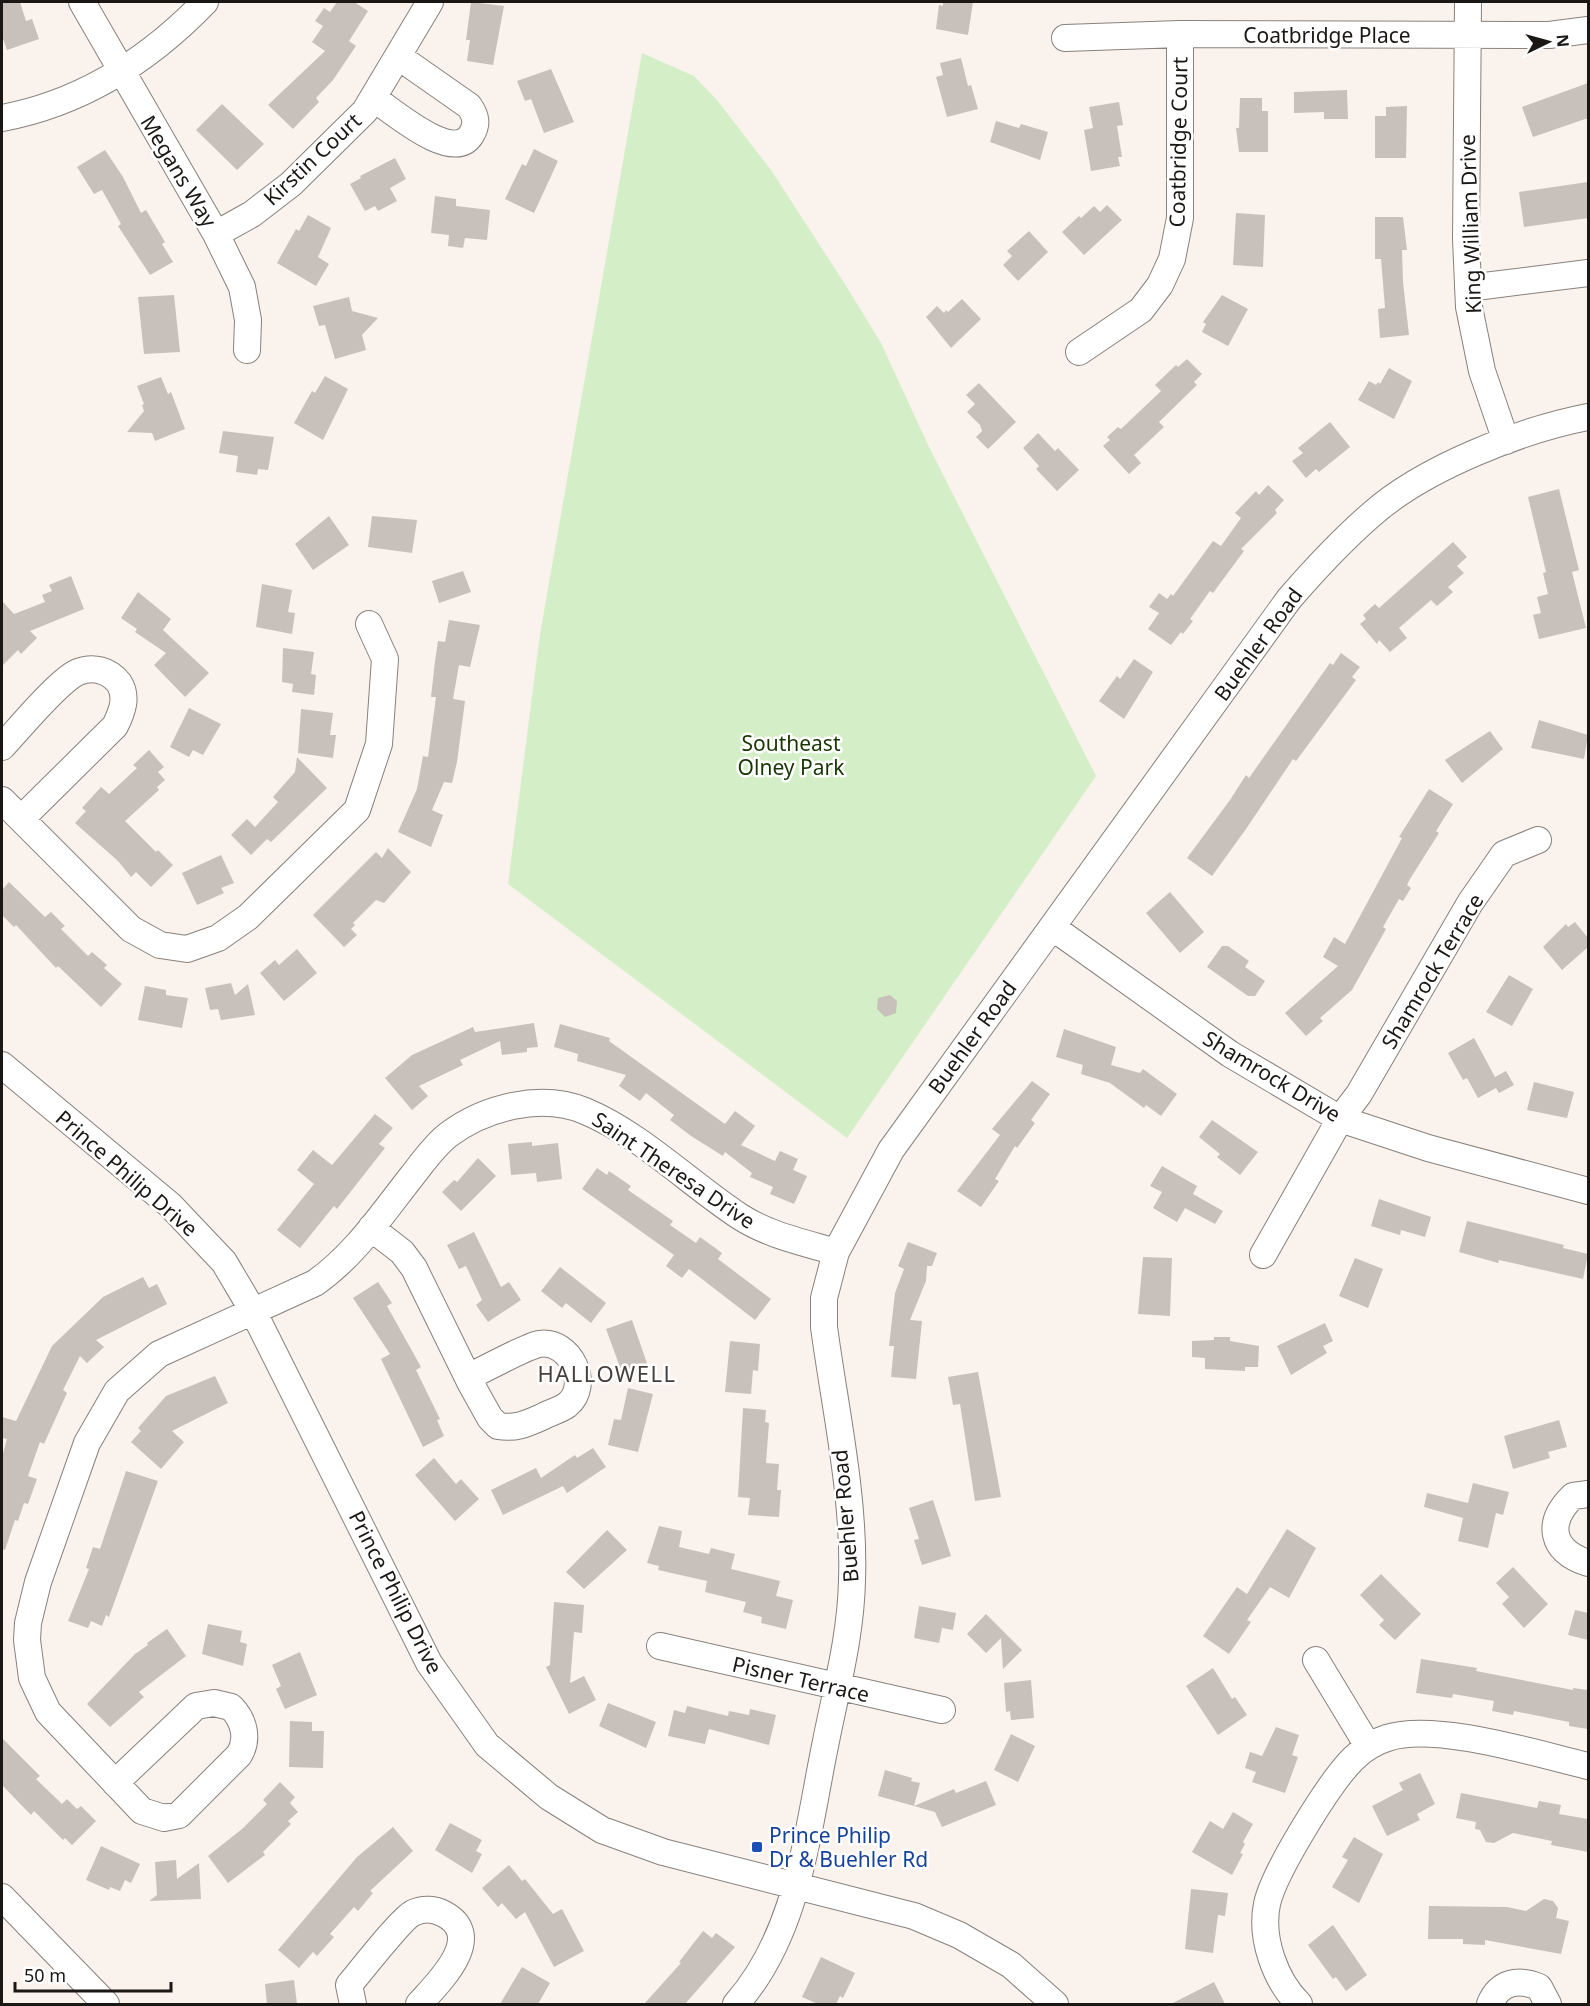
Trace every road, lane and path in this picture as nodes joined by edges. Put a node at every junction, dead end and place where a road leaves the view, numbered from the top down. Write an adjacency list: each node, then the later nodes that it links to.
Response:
1 (82, 2): 10 (street, Megans Way)
2 (205, 2): 10 (street)
3 (430, 2): 9 (street, Kirstin Court)
4 (1468, 2): 7 (street, King William Drive)
5 (1588, 30): 7 (street, Coatbridge Place)
6 (1180, 34): 7 (street, Coatbridge Place); 8 (street, Coatbridge Place); 17 (street, Coatbridge Court)
7 (1467, 35): 15 (street, King William Drive)
8 (1065, 38)
9 (399, 57): 11 (street, Kirstin Court); 11 (street, Kirstin Court)
10 (121, 72): 12 (street); 13 (street, Megans Way)
11 (373, 98): 13 (street, Kirstin Court)
12 (2, 118)
13 (216, 234): 16 (street, Megans Way)
14 (1588, 273): 15 (street)
15 (1468, 288): 19 (street, King William Drive)
16 (247, 350)
17 (1080, 352)
18 (1587, 424): 19 (street, Buehler Road)
19 (1506, 441): 25 (street, Buehler Road)
20 (369, 624): 23 (street)
21 (2, 747): 23 (street)
22 (2, 800): 23 (street)
23 (21, 819)
24 (1538, 840): 27 (street, Shamrock Terrace)
25 (1052, 927): 27 (street, Shamrock Drive); 30 (street, Buehler Road)
26 (2, 1065): 32 (street, Prince Philip Drive)
27 (1340, 1119): 28 (street, Shamrock Drive); 31 (street, Shamrock Terrace)
28 (1588, 1191)
29 (371, 1228): 30 (street, Saint Theresa Drive); 32 (street, Saint Theresa Drive); 33 (street)
30 (836, 1252): 38 (street, Buehler Road)
31 (1263, 1255)
32 (254, 1311): 42 (street, Saint Theresa Drive); 43 (street, Prince Philip Drive)
33 (468, 1377)
34 (1588, 1494): 35 (street)
35 (1588, 1563)
36 (660, 1646): 38 (street, Pisner Terrace)
37 (1316, 1660): 40 (street)
38 (837, 1688): 39 (street, Pisner Terrace); 43 (street, Buehler Road)
39 (942, 1710)
40 (1368, 1746): 41 (street); 50 (street)
41 (1588, 1766)
42 (115, 1783): 42 (street, Saint Theresa Drive)
43 (796, 1887): 48 (street, Buehler Road); 49 (street, Prince Philip Drive)
44 (2, 1897): 45 (street)
45 (106, 2004)
46 (353, 2004): 47 (street)
47 (419, 2004)
48 (736, 2004)
49 (1055, 2004)
50 (1299, 2004)
51 (1490, 2004): 52 (street)
52 (1548, 2004)

